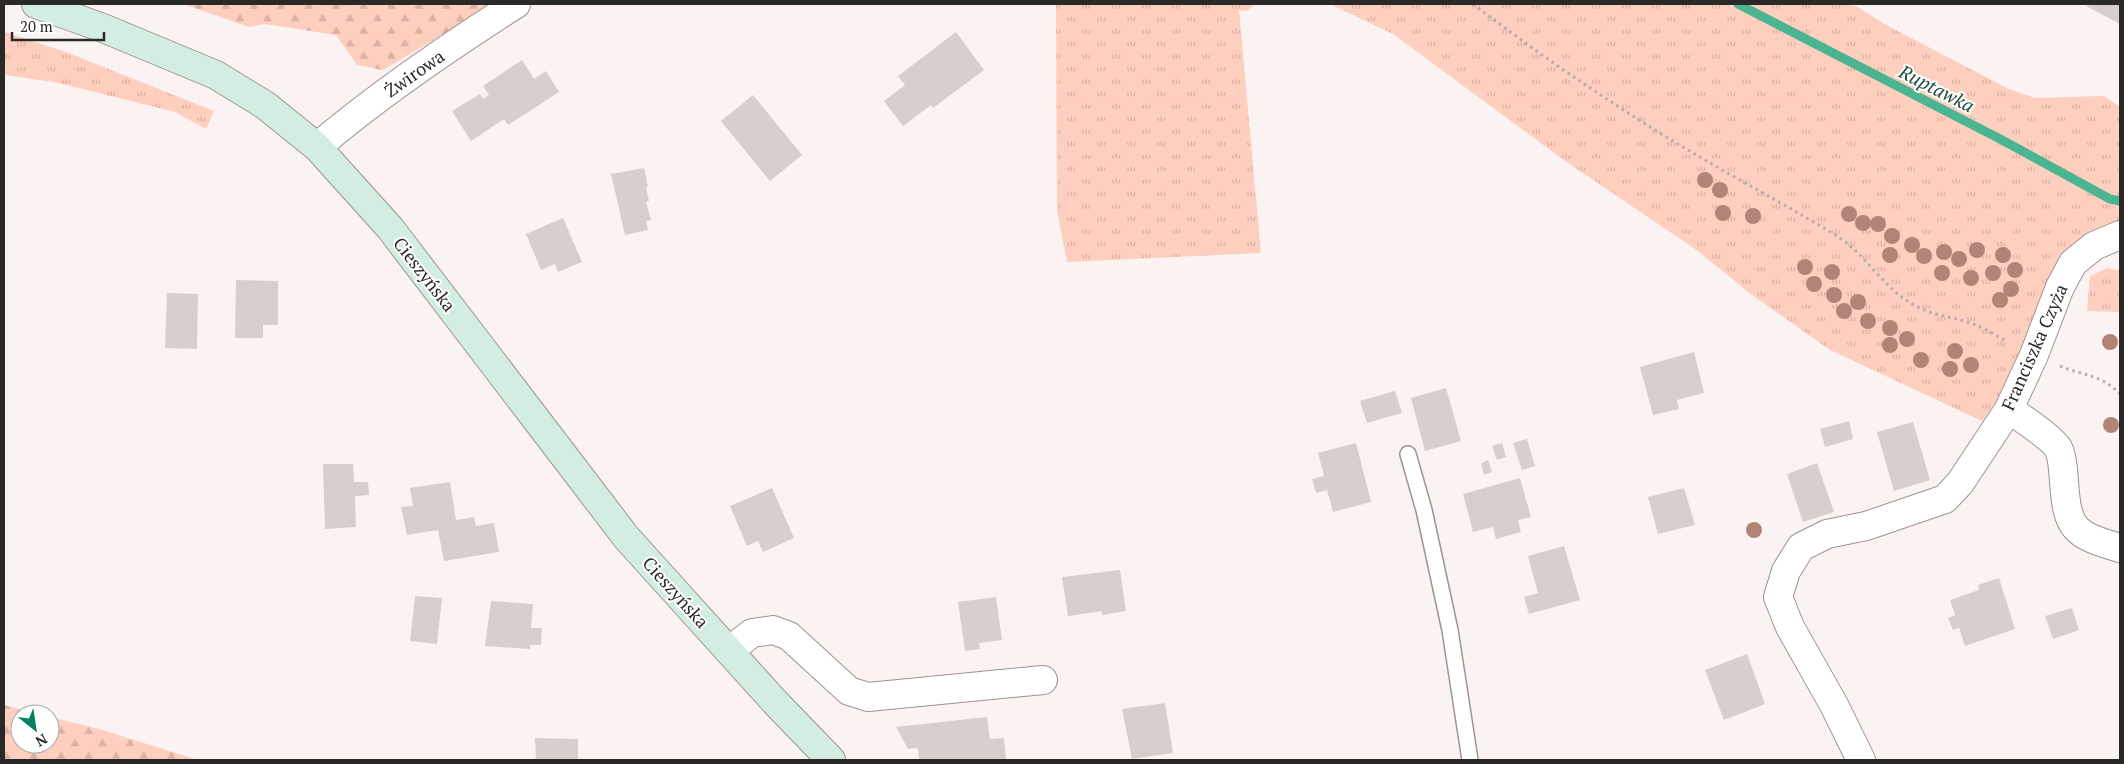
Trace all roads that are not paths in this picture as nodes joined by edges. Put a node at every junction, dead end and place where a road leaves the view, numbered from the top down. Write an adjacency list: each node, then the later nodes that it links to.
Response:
1 (36, 4): 3 (main road, Cieszyńska)
2 (516, 4): 3 (street, Żwirowa)
3 (317, 147): 8 (main road, Cieszyńska)
4 (2120, 235): 5 (street, Franciszka Czyża)
5 (2010, 409): 7 (street); 12 (street, Franciszka Czyża)
6 (1408, 454): 11 (lane)
7 (2120, 548)
8 (729, 651): 9 (street); 10 (main road, Cieszyńska)
9 (1043, 680)
10 (831, 760)
11 (1470, 760)
12 (1861, 760)

